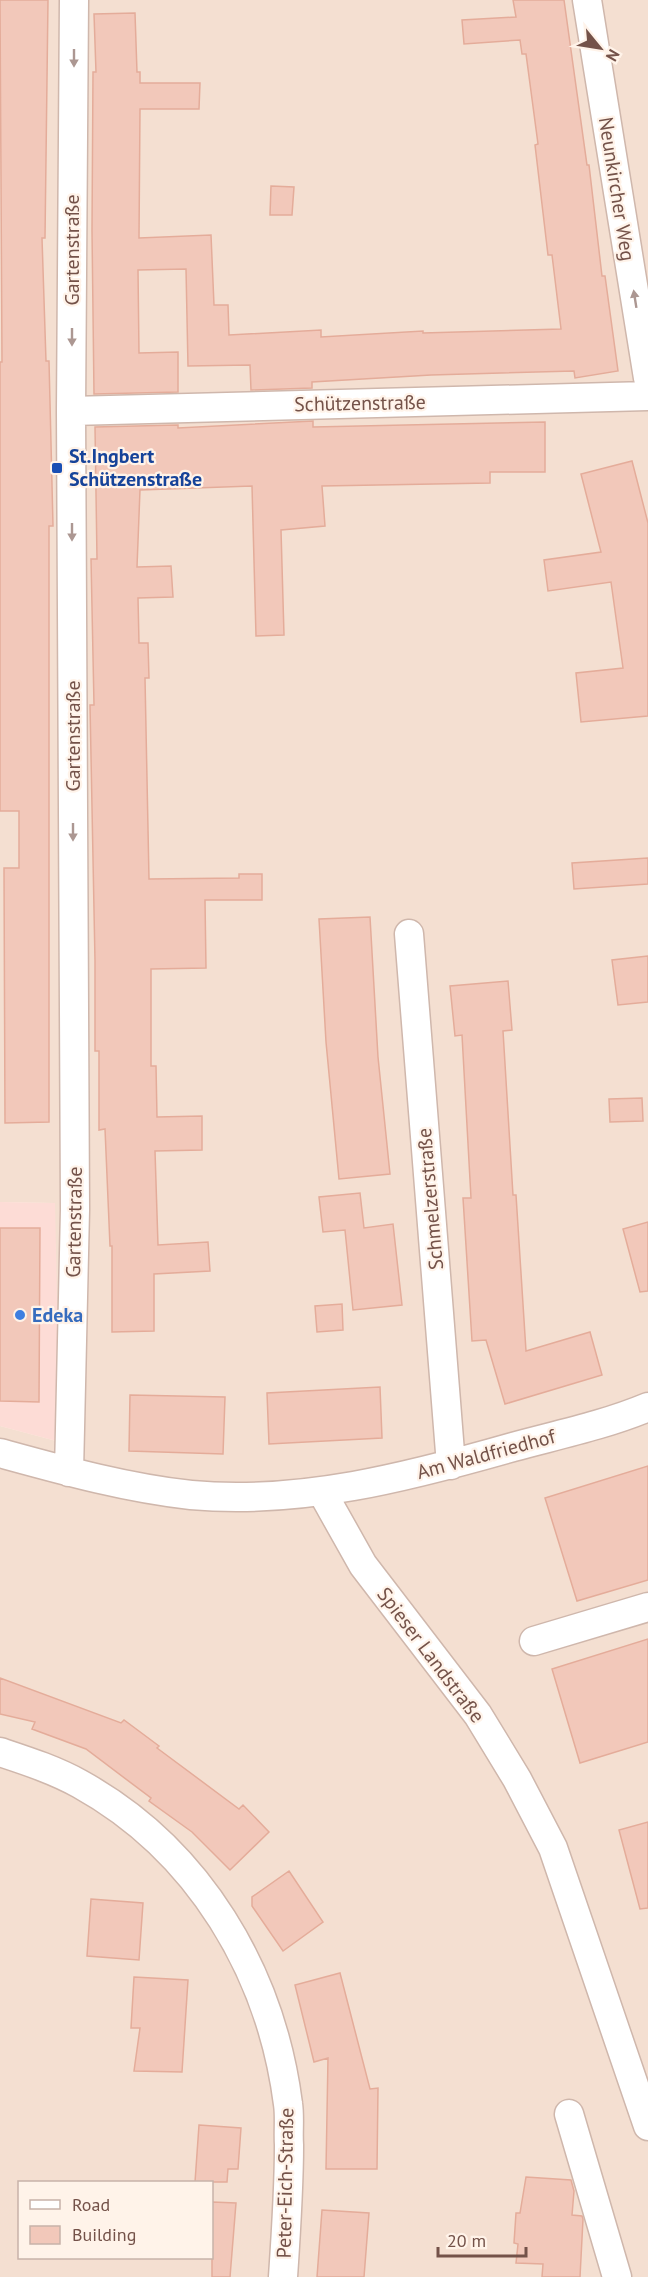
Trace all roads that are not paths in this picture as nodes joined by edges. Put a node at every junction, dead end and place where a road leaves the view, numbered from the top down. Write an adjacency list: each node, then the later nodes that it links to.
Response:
1 (74, 0): 5 (street, Gartenstraße, one-way to 5)
2 (587, 0): 3 (street, Neunkircher Weg, one-way to 2)
3 (648, 378)
4 (648, 396): 5 (street, Schützenstraße)
5 (71, 411): 10 (street, Gartenstraße, one-way to 10)
6 (410, 934): 9 (street, Schmelzerstraße)
7 (648, 1407): 9 (street, Am Waldfriedhof)
8 (0, 1453): 10 (street)
9 (452, 1465): 11 (street, Am Waldfriedhof)
10 (69, 1472): 11 (street)
11 (321, 1492): 16 (street, Spieser Landstraße)
12 (648, 1607): 13 (street)
13 (534, 1641)
14 (0, 1752): 17 (street, Peter-Eich-Straße)
15 (569, 2114): 18 (street)
16 (648, 2126)
17 (283, 2277)
18 (617, 2277)

